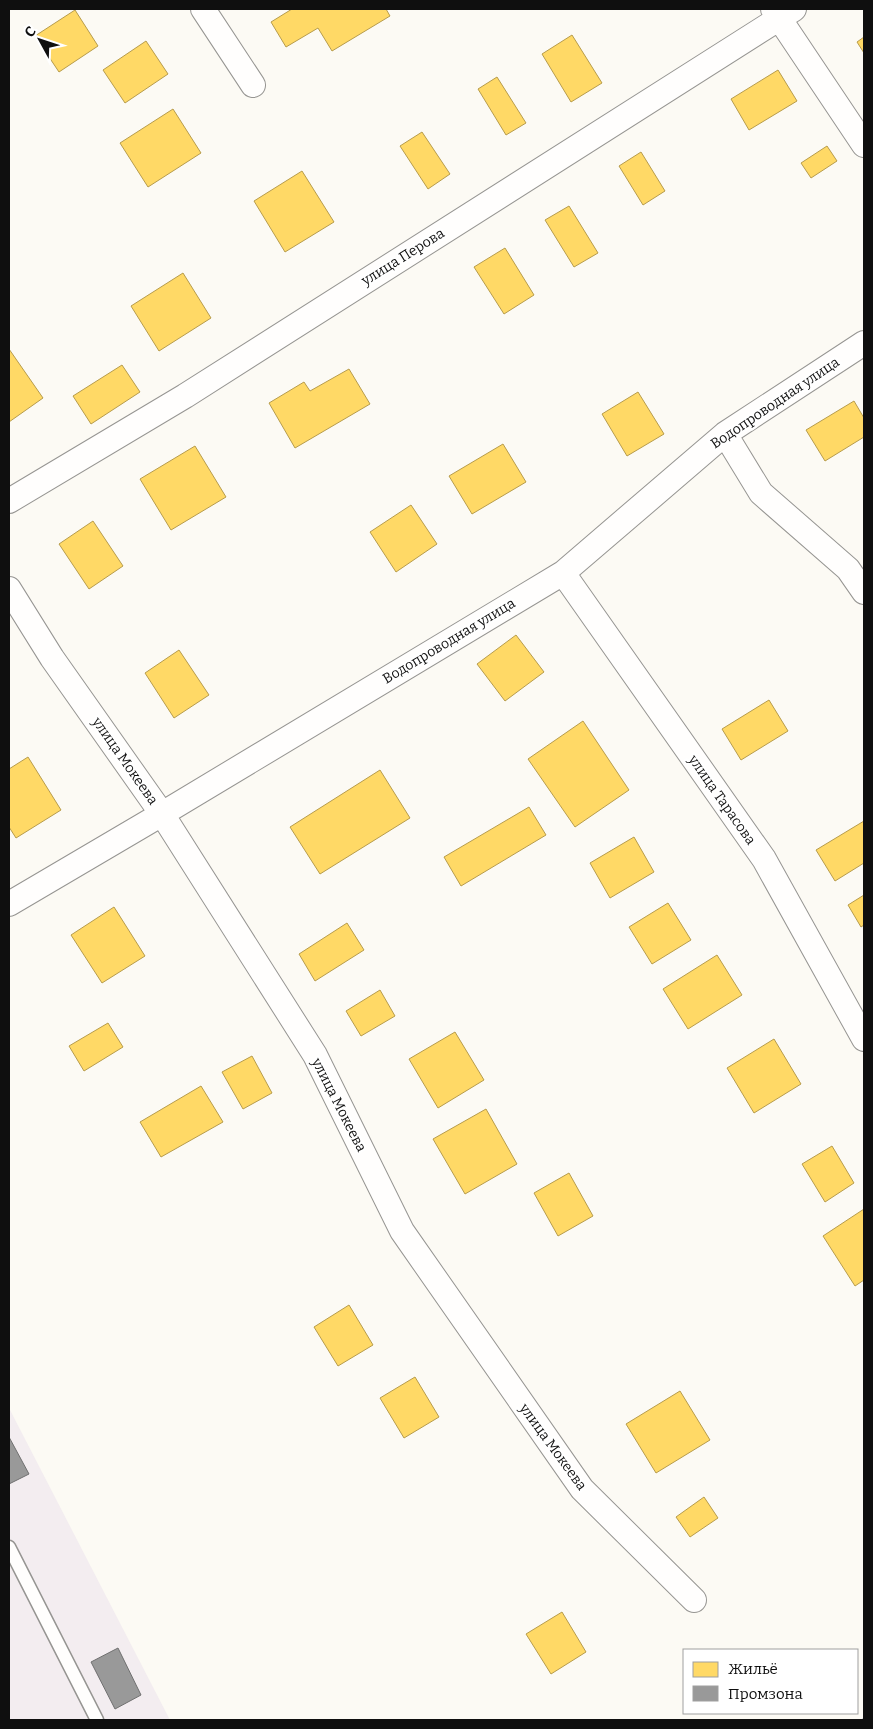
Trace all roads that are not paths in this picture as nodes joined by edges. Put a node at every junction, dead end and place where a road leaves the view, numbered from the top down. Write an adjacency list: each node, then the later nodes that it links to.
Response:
1 (203, 9): 3 (street)
2 (782, 12): 4 (street); 7 (street, улица Перова)
3 (253, 85)
4 (864, 145)
5 (864, 343): 6 (street, Водопроводная улица)
6 (725, 434): 8 (street, Водопроводная улица); 10 (street)
7 (9, 501)
8 (563, 573): 11 (street, Водопроводная улица); 13 (street, улица Тарасова)
9 (9, 589): 11 (street, улица Мокеева)
10 (864, 592)
11 (162, 814): 12 (street, Водопроводная улица); 15 (street, улица Мокеева)
12 (9, 904)
13 (864, 1039)
14 (9, 1547): 16 (lane)
15 (694, 1600)
16 (97, 1720)

